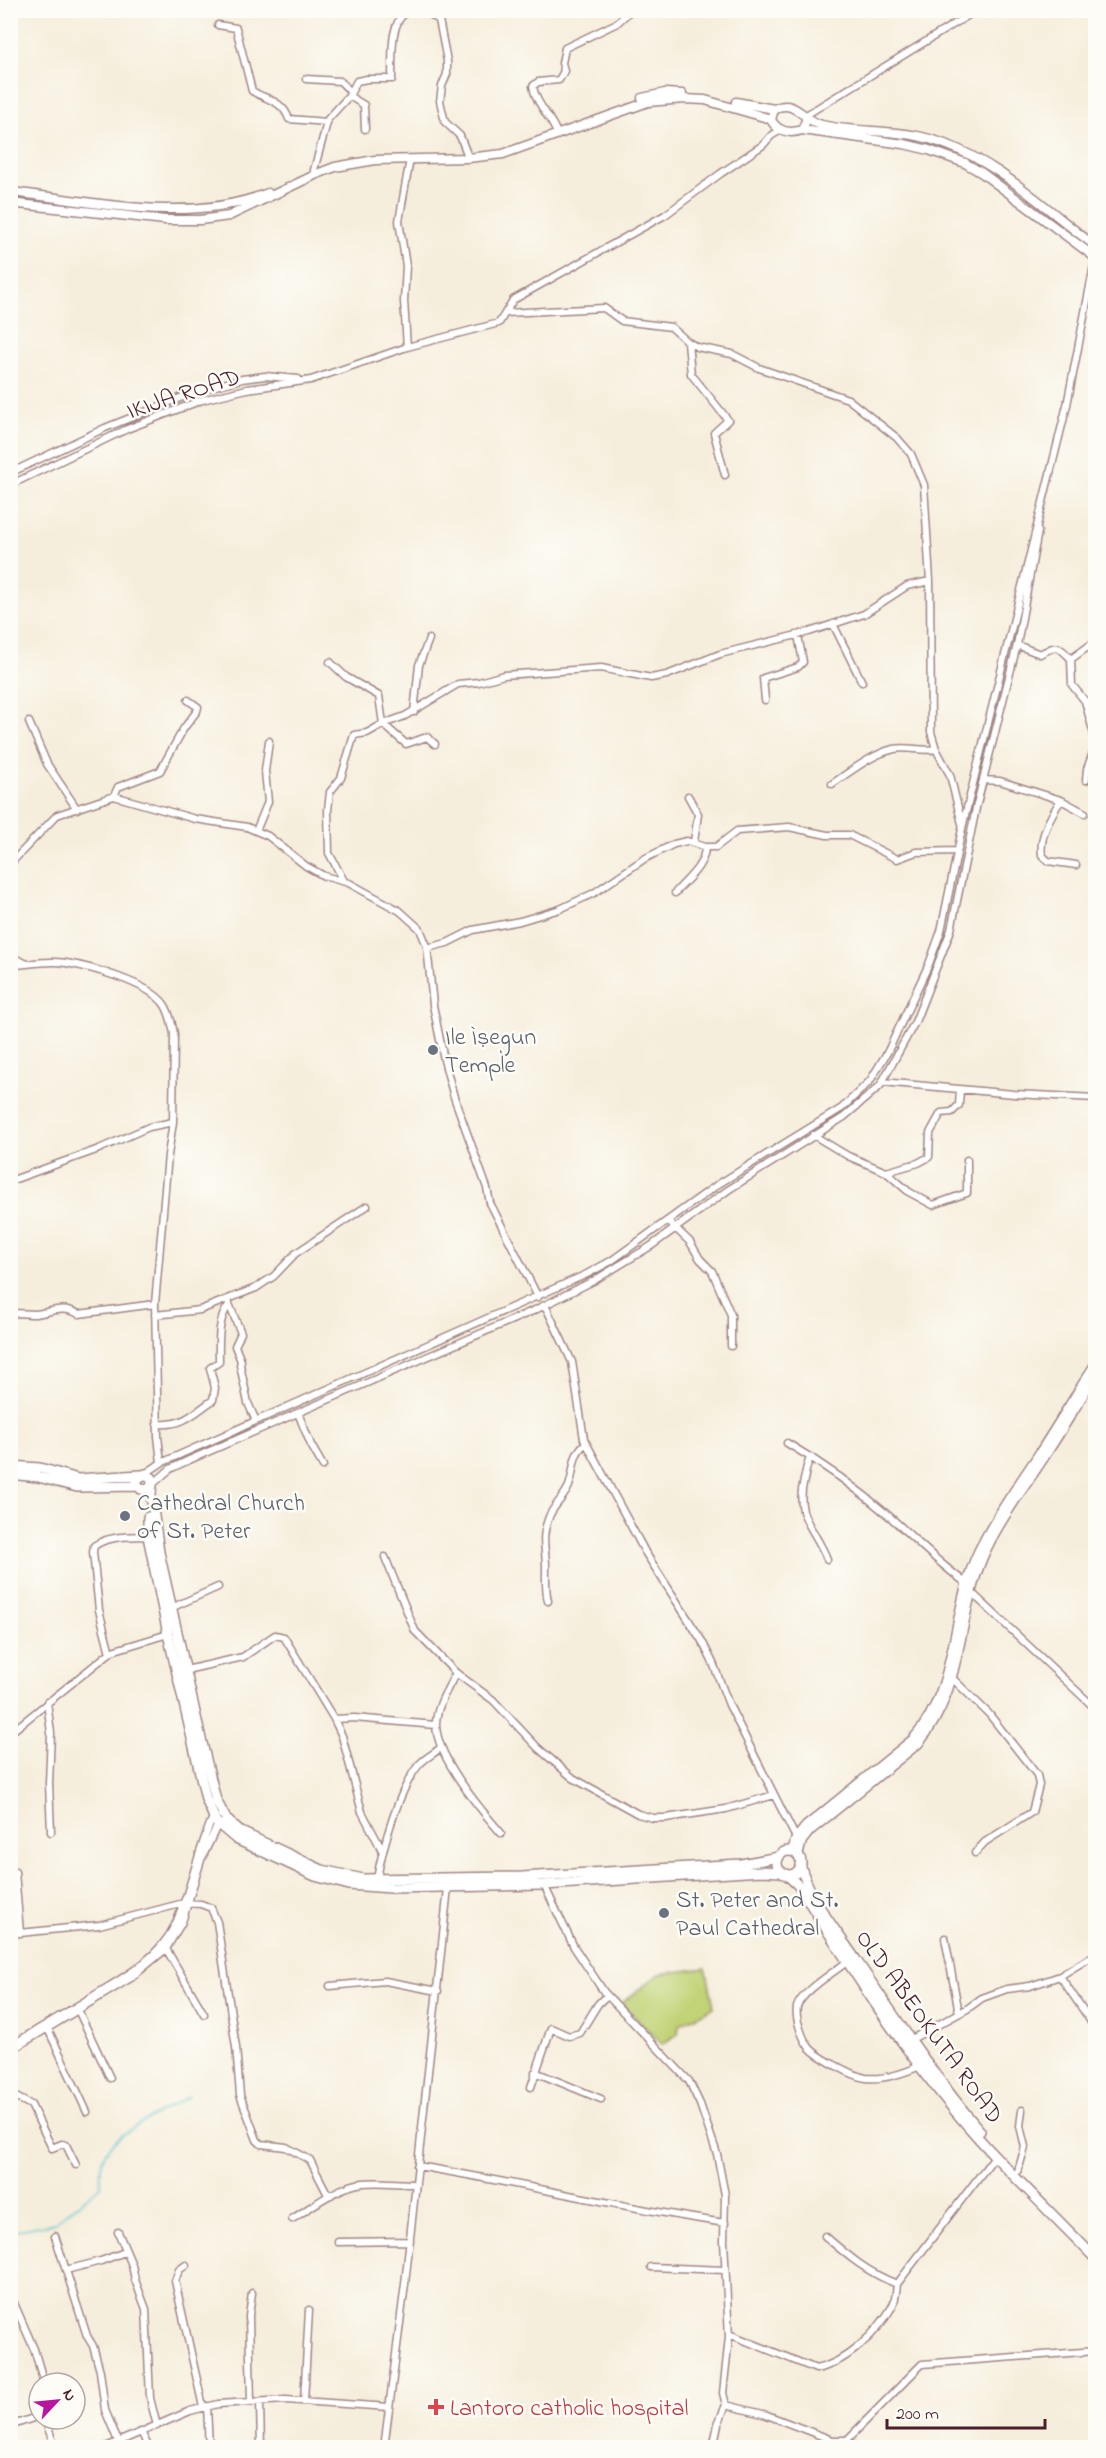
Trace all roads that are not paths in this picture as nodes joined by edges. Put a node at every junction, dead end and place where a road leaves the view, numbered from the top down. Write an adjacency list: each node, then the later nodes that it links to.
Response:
1 (408, 10): 7 (street)
2 (424, 10): 17 (street)
3 (631, 10): 16 (street)
4 (977, 10): 10 (street)
5 (218, 26): 12 (street)
6 (306, 78): 7 (street)
7 (350, 94): 12 (street); 14 (street)
8 (794, 107): 9 (main road); 10 (street); 11 (main road)
9 (774, 109): 13 (main road); 16 (main road)
10 (816, 110): 11 (street)
11 (807, 116): 15 (main road); 22 (main road)
12 (327, 122): 19 (street)
13 (775, 125): 15 (main road); 18 (main road); 24 (street)
14 (365, 129)
15 (802, 130): 23 (main road, bridge)
16 (556, 131): 17 (main road)
17 (467, 154): 19 (main road)
18 (410, 159): 21 (main road); 26 (street)
19 (314, 170): 20 (main road)
20 (10, 192)
21 (10, 203)
22 (1095, 247)
23 (1095, 257): 29 (street)
24 (499, 323): 25 (street); 26 (street)
25 (688, 342): 30 (street); 32 (street)
26 (407, 346): 27 (street)
27 (311, 380): 28 (street, IKIJA ROAD); 31 (street, IKIJA ROAD)
28 (10, 473)
29 (1049, 474): 37 (street); 58 (street)
30 (725, 475)
31 (10, 485)
32 (930, 580): 33 (street); 48 (street)
33 (834, 624): 34 (street); 40 (street)
34 (798, 635): 41 (street); 43 (street)
35 (429, 639): 43 (street)
36 (1095, 641): 38 (street)
37 (1017, 645): 38 (street); 50 (street)
38 (1071, 659): 49 (street)
39 (330, 662): 45 (street)
40 (862, 682)
41 (765, 699)
42 (188, 700): 53 (street)
43 (414, 712): 45 (street)
44 (29, 722): 56 (street)
45 (383, 724): 47 (street); 67 (street)
46 (269, 741): 59 (street)
47 (435, 744)
48 (936, 749): 52 (street); 58 (street)
49 (1095, 750): 51 (street)
50 (983, 780): 55 (street); 66 (street)
51 (1086, 780)
52 (832, 784)
53 (114, 796): 56 (street); 59 (street)
54 (688, 796): 60 (street)
55 (1061, 800): 57 (street); 64 (street)
56 (77, 809): 63 (street)
57 (1085, 813)
58 (963, 824): 62 (street)
59 (256, 831): 67 (street)
60 (694, 842): 61 (street); 69 (street)
61 (705, 847): 62 (street); 68 (street)
62 (957, 851): 65 (street)
63 (10, 864)
64 (1076, 865)
65 (954, 873): 66 (street); 82 (street)
66 (963, 874): 73 (street)
67 (344, 881): 69 (street)
68 (675, 893)
69 (428, 948): 84 (street)
70 (10, 956): 71 (street)
71 (27, 964): 72 (street); 76 (street)
72 (10, 966)
73 (882, 1082): 74 (street); 77 (street)
74 (960, 1090): 75 (street); 79 (street)
75 (1095, 1098)
76 (173, 1122): 80 (street); 86 (street)
77 (813, 1135): 79 (street); 83 (street)
78 (967, 1160): 79 (street)
79 (886, 1172)
80 (10, 1181)
81 (367, 1206): 85 (street)
82 (668, 1221): 83 (street); 84 (street)
83 (676, 1228): 87 (street); 90 (street)
84 (538, 1297): 94 (street)
85 (228, 1303): 88 (street); 94 (street); 95 (street)
86 (155, 1304): 88 (street); 89 (street)
87 (545, 1305): 93 (street); 96 (street)
88 (155, 1315): 95 (street)
89 (10, 1316)
90 (731, 1346)
91 (1095, 1363): 110 (main road)
92 (1095, 1375): 110 (main road)
93 (298, 1413): 101 (street); 104 (street)
94 (256, 1421): 99 (street)
95 (157, 1424): 99 (street)
96 (586, 1443): 111 (street); 125 (street)
97 (787, 1443): 98 (street)
98 (811, 1457): 108 (street); 110 (street)
99 (161, 1463): 103 (street)
100 (10, 1466): 103 (highway)
101 (323, 1466)
102 (10, 1474): 105 (highway)
103 (143, 1474): 104 (highway); 105 (highway)
104 (152, 1485): 105 (highway); 112 (highway)
105 (139, 1488): 106 (highway)
106 (148, 1536): 113 (highway); 114 (street)
107 (384, 1557): 116 (street)
108 (827, 1560)
109 (218, 1587): 112 (street)
110 (968, 1588): 117 (main road); 119 (street); 129 (main road)
111 (548, 1601)
112 (171, 1608): 115 (highway)
113 (168, 1635): 114 (street); 123 (highway)
114 (110, 1653): 118 (street)
115 (186, 1670): 120 (street); 123 (highway)
116 (456, 1673): 121 (street); 125 (street)
117 (952, 1678): 131 (street); 133 (main road)
118 (47, 1702): 122 (street); 127 (street)
119 (1095, 1709)
120 (334, 1719): 121 (street); 130 (street)
121 (436, 1725): 124 (street)
122 (10, 1732)
123 (196, 1740): 126 (highway); 136 (highway)
124 (440, 1748): 128 (street); 130 (street)
125 (774, 1795): 129 (street)
126 (215, 1820): 138 (highway); 139 (street)
127 (51, 1832)
128 (501, 1833)
129 (796, 1838): 133 (main road)
130 (383, 1852): 136 (street)
131 (975, 1853)
132 (779, 1857): 133 (highway); 135 (highway); 136 (highway)
133 (797, 1857): 135 (highway); 155 (highway, OLD ABEOKUTA ROAD)
134 (15, 1872): 140 (street)
135 (784, 1873): 137 (highway); 145 (highway, OLD ABEOKUTA ROAD)
136 (377, 1879)
137 (544, 1885): 138 (highway); 149 (street)
138 (448, 1888): 148 (street)
139 (186, 1903): 140 (street); 143 (street); 171 (street)
140 (20, 1933): 141 (street)
141 (10, 1934)
142 (945, 1938): 151 (street)
143 (164, 1947): 150 (street); 152 (street); 156 (street)
144 (1095, 1954): 146 (street)
145 (848, 1961): 158 (highway, OLD ABEOKUTA ROAD); 158 (street)
146 (1060, 1976): 151 (street); 154 (street)
147 (330, 1986): 148 (street)
148 (438, 1991): 168 (street)
149 (607, 1995): 159 (street); 173 (street)
150 (78, 2010): 153 (street); 160 (street)
151 (959, 2013): 155 (street)
152 (204, 2014)
153 (48, 2029): 157 (street); 165 (street)
154 (1095, 2031)
155 (910, 2040): 169 (highway, OLD ABEOKUTA ROAD)
156 (10, 2046)
157 (10, 2051)
158 (920, 2066): 166 (highway, OLD ABEOKUTA ROAD)
159 (535, 2072): 161 (street); 163 (street)
160 (110, 2078)
161 (531, 2087)
162 (10, 2094): 167 (street)
163 (601, 2099)
164 (1022, 2110): 169 (street)
165 (87, 2112)
166 (995, 2156): 180 (highway, OLD ABEOKUTA ROAD); 185 (street)
167 (76, 2165)
168 (417, 2166): 170 (street); 173 (street)
169 (1018, 2171): 180 (highway, OLD ABEOKUTA ROAD)
170 (415, 2184): 171 (street); 177 (street)
171 (331, 2195): 172 (street)
172 (292, 2219)
173 (724, 2223): 184 (street)
174 (118, 2232): 179 (street)
175 (56, 2236): 183 (street)
176 (825, 2236): 185 (street)
177 (410, 2241): 178 (street); 198 (street)
178 (338, 2242)
179 (125, 2252): 183 (street); 201 (street)
180 (1095, 2252)
181 (186, 2265): 197 (street)
182 (651, 2267): 184 (street)
183 (66, 2270): 206 (street)
184 (725, 2270): 190 (street)
185 (897, 2283): 190 (street)
186 (252, 2293): 193 (street)
187 (10, 2294): 188 (street)
188 (14, 2309): 192 (street)
189 (309, 2310): 194 (street)
190 (729, 2334): 196 (street)
191 (1095, 2351): 205 (street)
192 (40, 2371)
193 (251, 2401): 195 (street); 197 (street)
194 (304, 2401): 195 (street); 198 (street)
195 (260, 2402): 211 (street)
196 (726, 2405): 204 (street); 213 (street)
197 (205, 2407): 201 (street); 210 (street)
198 (389, 2407): 212 (street)
199 (27, 2420): 200 (street)
200 (10, 2426)
201 (157, 2426): 203 (street)
202 (49, 2431): 208 (street)
203 (141, 2432): 206 (street); 209 (street)
204 (832, 2440): 205 (street); 214 (street)
205 (847, 2440): 215 (street)
206 (118, 2441): 207 (street)
207 (108, 2447)
208 (55, 2448)
209 (149, 2448)
210 (209, 2448)
211 (261, 2448)
212 (384, 2448)
213 (713, 2448)
214 (826, 2448)
215 (863, 2448)

